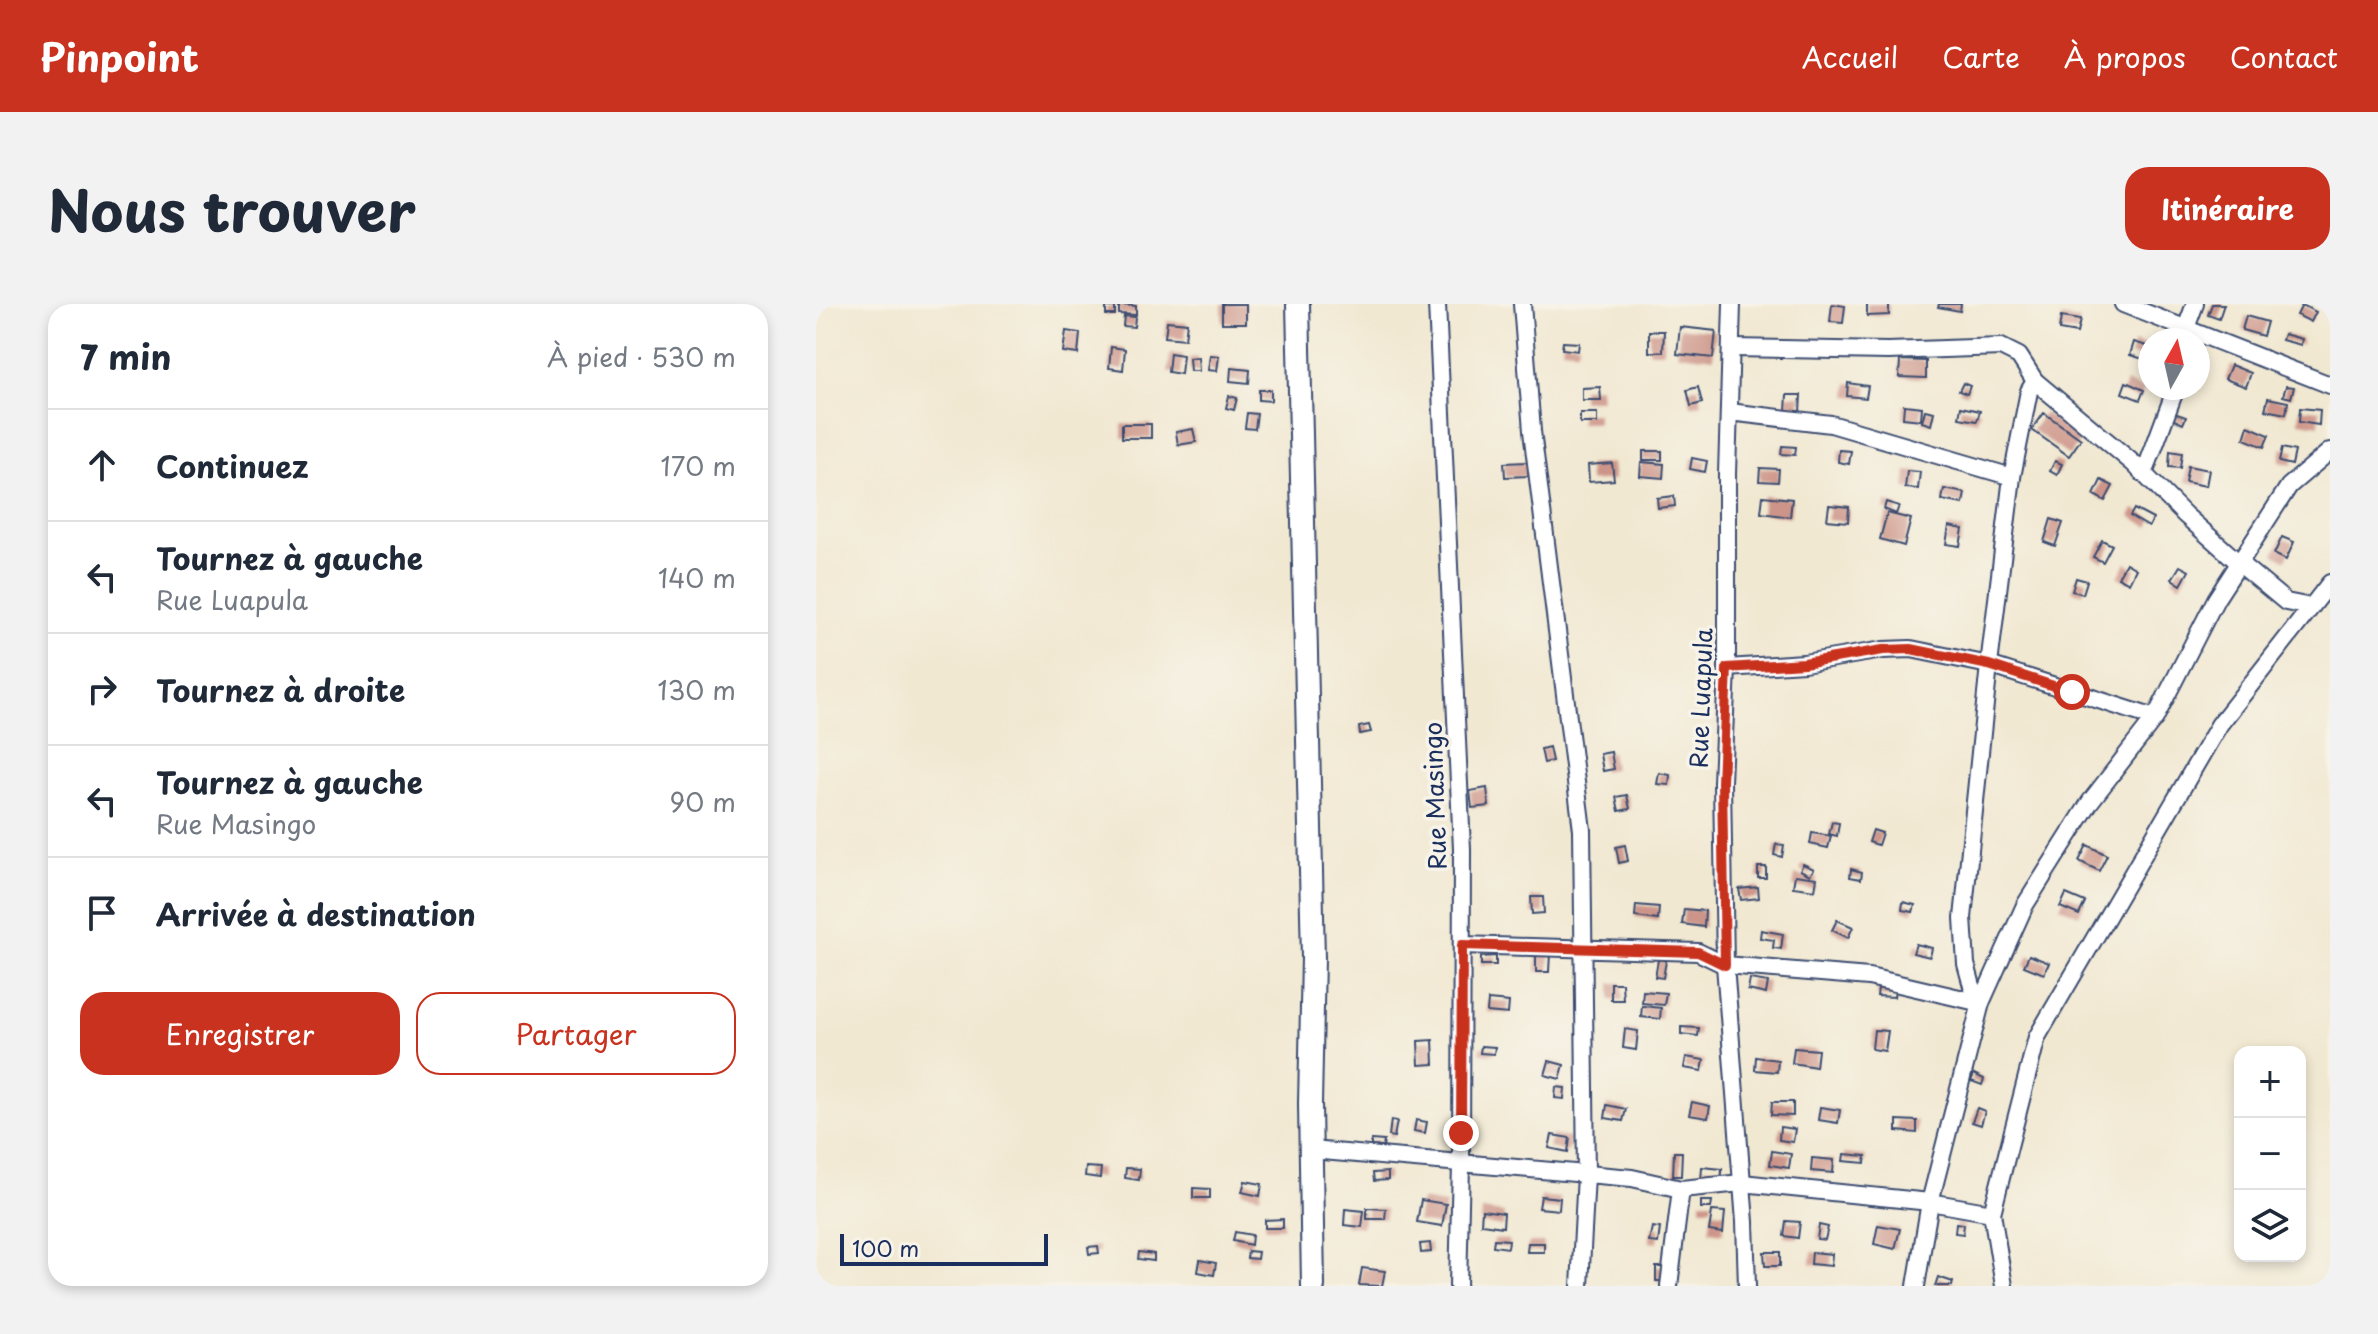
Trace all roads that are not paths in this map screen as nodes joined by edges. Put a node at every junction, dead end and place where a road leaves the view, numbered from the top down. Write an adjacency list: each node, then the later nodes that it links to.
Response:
1 (1298, 304): 28 (main road)
2 (1437, 304): 24 (street, Rue Masingo)
3 (1522, 304): 25 (street)
4 (1732, 304): 10 (street, Rue Luapula)
5 (2123, 304): 7 (street)
6 (2195, 304): 8 (street)
7 (2179, 328)
8 (2192, 328)
9 (2210, 340): 12 (street)
10 (1732, 348): 11 (street); 14 (street, Rue Luapula)
11 (2035, 381): 16 (street); 17 (street)
12 (2330, 385)
13 (2172, 400): 16 (street)
14 (1729, 412): 17 (street); 22 (street, Rue Luapula)
15 (2330, 451): 18 (street)
16 (2144, 474): 18 (street)
17 (2012, 477): 21 (street)
18 (2239, 563): 20 (street); 23 (street)
19 (2330, 583): 20 (street)
20 (2311, 607): 34 (street)
21 (1989, 665): 22 (street); 23 (street); 27 (street)
22 (1727, 668): 26 (street, Rue Luapula)
23 (2155, 718): 27 (street)
24 (1462, 945): 25 (street); 29 (street, Rue Masingo)
25 (1584, 947): 26 (street); 30 (street)
26 (1725, 965): 27 (street); 31 (street, Rue Luapula)
27 (1981, 1003): 33 (street)
28 (1311, 1150): 29 (street); 35 (main road)
29 (1461, 1165): 30 (street); 36 (street, Rue Masingo)
30 (1586, 1175): 32 (street); 37 (street)
31 (1742, 1183): 32 (street); 33 (street); 39 (street, Rue Luapula)
32 (1681, 1189): 38 (street)
33 (1930, 1202): 34 (street); 40 (street)
34 (1992, 1213): 41 (street)
35 (1313, 1286)
36 (1458, 1286)
37 (1580, 1286)
38 (1669, 1286)
39 (1747, 1286)
40 (1916, 1286)
41 (2004, 1286)

